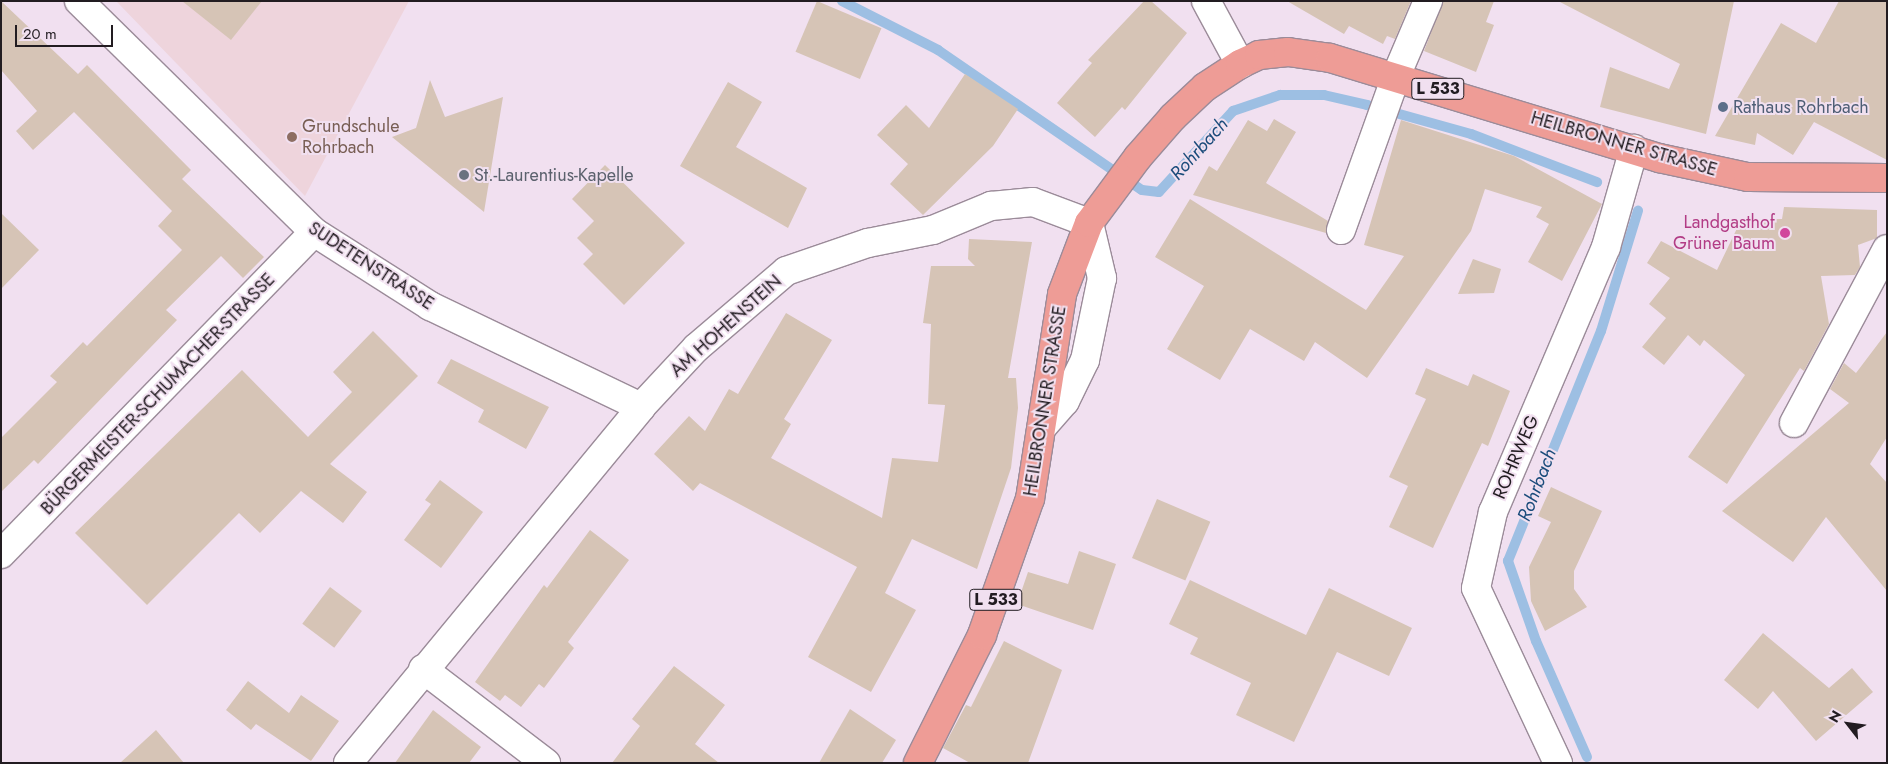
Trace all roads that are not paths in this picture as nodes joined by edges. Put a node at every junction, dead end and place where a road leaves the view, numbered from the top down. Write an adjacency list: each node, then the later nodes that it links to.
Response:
1 (79, 1): 10 (street, SUDETENSTRASSE)
2 (1206, 1): 4 (street)
3 (1428, 1): 5 (street)
4 (1240, 64): 5 (main road, HEILBRONNER STRASSE / L 533); 8 (main road, HEILBRONNER STRASSE / L 533)
5 (1388, 98): 6 (main road, HEILBRONNER STRASSE / L 533); 9 (street)
6 (1634, 149): 7 (main road, HEILBRONNER STRASSE / L 533); 20 (street, ROHRWEG)
7 (1887, 178)
8 (1089, 223): 12 (street, AM HOHENSTEIN); 14 (main road, HEILBRONNER STRASSE / L 533); 14 (street)
9 (1341, 230)
10 (314, 232): 12 (street, SUDETENSTRASSE); 15 (street, BÜRGERMEISTER-SCHUMACHER-STRASSE)
11 (1887, 249): 13 (street)
12 (641, 408): 16 (street, AM HOHENSTEIN)
13 (1794, 423)
14 (1042, 427): 19 (main road, HEILBRONNER STRASSE / L 533)
15 (1, 554)
16 (423, 669): 17 (street, AM HOHENSTEIN); 18 (street)
17 (348, 763)
18 (546, 763)
19 (918, 763)
20 (1558, 763)

